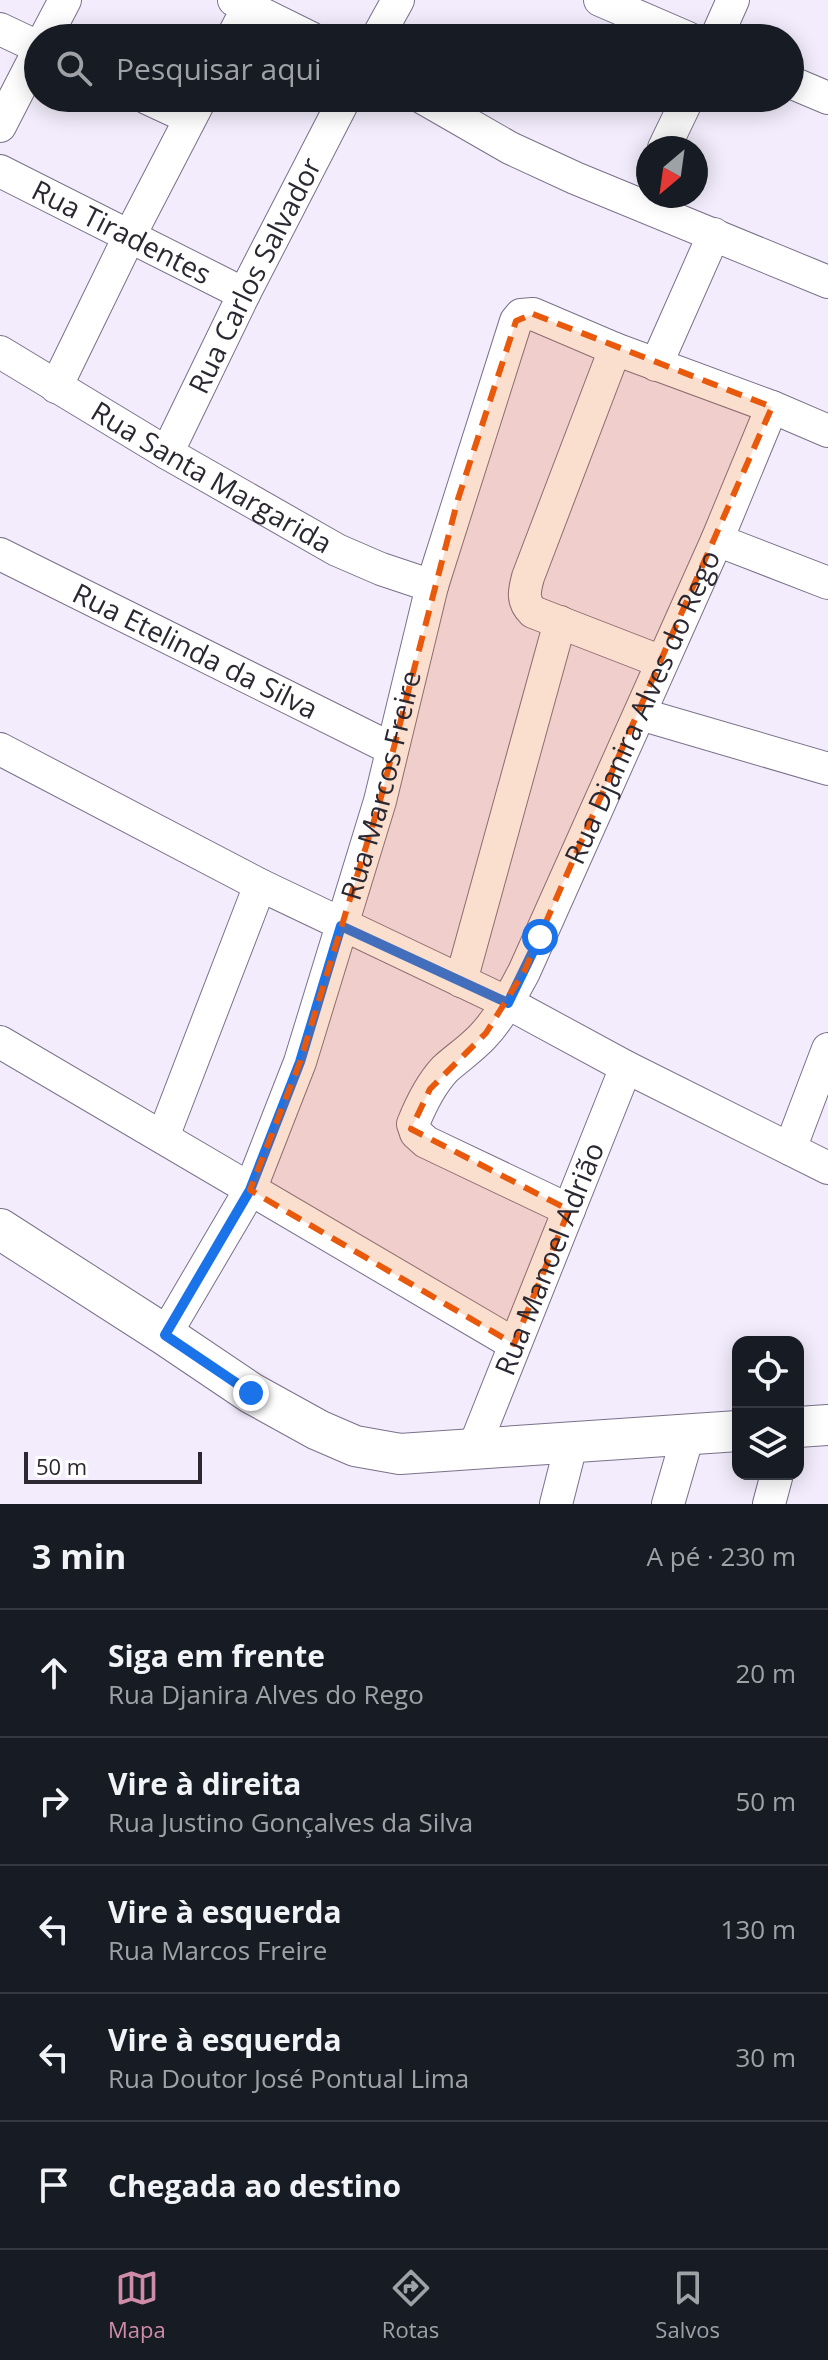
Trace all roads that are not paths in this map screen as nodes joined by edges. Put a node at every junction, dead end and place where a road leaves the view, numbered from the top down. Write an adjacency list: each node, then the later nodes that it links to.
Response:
1 (65, 0): 6 (street)
2 (398, 0): 9 (street)
3 (600, 0): 10 (street)
4 (733, 0): 11 (street)
5 (245, 2): 7 (street); 8 (street)
6 (52, 24)
7 (237, 24)
8 (285, 24)
9 (385, 24)
10 (656, 24)
11 (722, 24)
12 (0, 29): 13 (street)
13 (24, 42)
14 (24, 78): 21 (street)
15 (804, 88): 16 (street)
16 (828, 98)
17 (193, 112): 27 (street)
18 (338, 112): 29 (street, Rua Carlos Salvador)
19 (447, 112): 24 (street)
20 (681, 112): 22 (street)
21 (0, 126)
22 (670, 136)
23 (0, 171): 27 (street, Rua Tiradentes)
24 (636, 191)
25 (668, 208): 26 (street)
26 (714, 234): 28 (street); 32 (street)
27 (130, 235): 29 (street, Rua Tiradentes); 33 (street)
28 (828, 282)
29 (244, 294): 36 (street, Rua Carlos Salvador)
30 (615, 349): 32 (street); 40 (street, Rua Marcos Freire); 41 (street)
31 (0, 352): 33 (street, Rua Santa Margarida)
32 (656, 365): 34 (street)
33 (56, 387): 36 (street, Rua Santa Margarida)
34 (772, 407): 35 (street); 37 (street, Rua Djanira Alves do Rego)
35 (828, 431)
36 (167, 453): 40 (street, Rua Santa Margarida)
37 (717, 540): 39 (street); 42 (street, Rua Djanira Alves do Rego)
38 (0, 554): 45 (street, Rua Etelinda da Silva)
39 (828, 583)
40 (432, 586): 45 (street, Rua Marcos Freire)
41 (560, 622): 42 (street); 49 (street)
42 (662, 662): 43 (street, Rua Djanira Alves do Rego)
43 (640, 714): 46 (street); 50 (street, Rua Djanira Alves do Rego)
44 (0, 749): 47 (street)
45 (392, 749): 48 (street, Rua Marcos Freire)
46 (828, 769)
47 (260, 885): 48 (street); 54 (street)
48 (341, 926): 49 (street); 57 (street, Rua Marcos Freire)
49 (461, 981): 50 (street)
50 (508, 1003): 53 (street); 58 (street, Rua Djanira Alves do Rego)
51 (0, 1042): 54 (street)
52 (828, 1049): 55 (street)
53 (626, 1067): 55 (street); 58 (street, Rua Manoel Adrião)
54 (163, 1137): 57 (street)
55 (790, 1149): 56 (street)
56 (828, 1168)
57 (250, 1190): 60 (street, Rua Marcos Freire); 61 (street)
58 (569, 1210): 61 (street, Rua Manoel Adrião)
59 (0, 1229): 60 (main road)
60 (165, 1335): 67 (main road)
61 (514, 1344): 67 (street, Rua Manoel Adrião)
62 (828, 1425): 63 (main road)
63 (804, 1427)
64 (732, 1431): 65 (main road)
65 (688, 1435): 66 (main road); 70 (street)
66 (572, 1441): 67 (main road); 69 (street)
67 (473, 1450)
68 (775, 1480): 71 (street)
69 (556, 1504)
70 (668, 1504)
71 (769, 1504)

